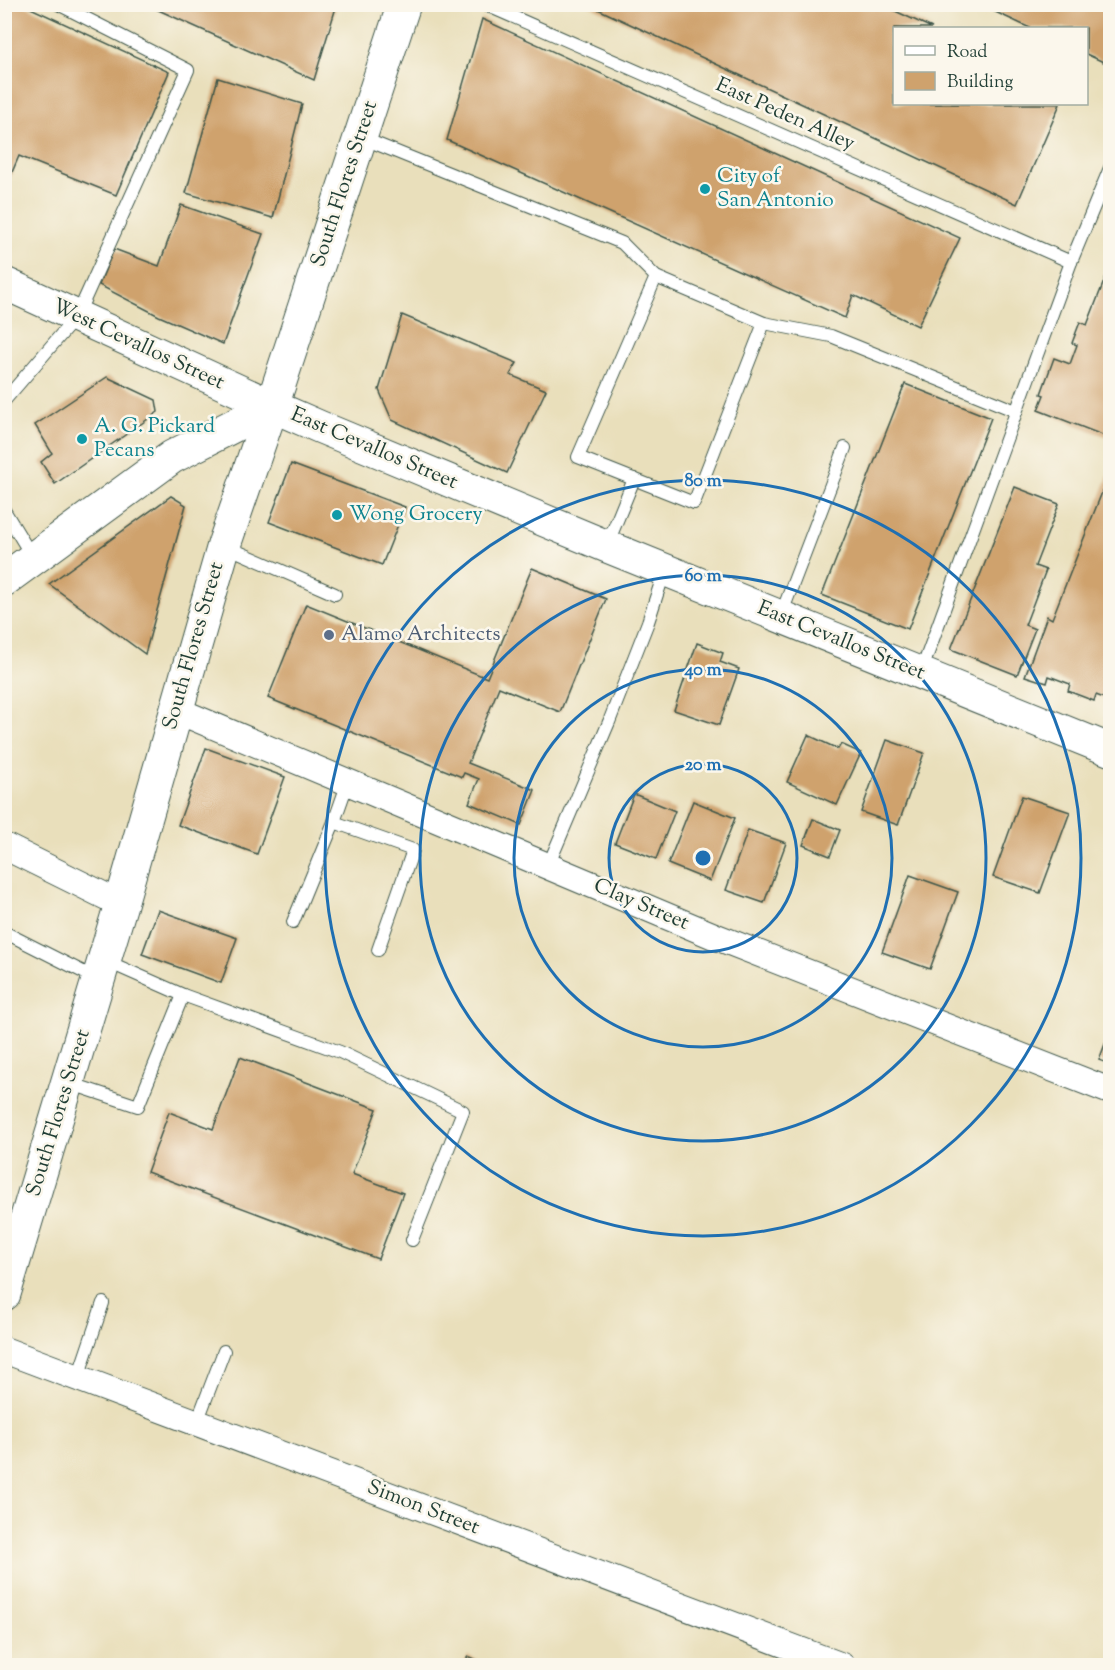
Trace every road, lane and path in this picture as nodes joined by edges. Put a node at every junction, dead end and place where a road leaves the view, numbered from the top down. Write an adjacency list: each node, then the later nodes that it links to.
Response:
1 (58, 4): 9 (lane)
2 (404, 4): 4 (main road, South Flores Street)
3 (484, 4): 6 (lane, East Peden Alley)
4 (361, 137): 7 (lane); 12 (main road, South Flores Street)
5 (1110, 168): 6 (lane)
6 (1071, 262): 13 (lane)
7 (656, 277): 10 (lane); 15 (lane)
8 (4, 283): 9 (street, West Cevallos Street)
9 (77, 316): 11 (lane); 12 (street, West Cevallos Street)
10 (764, 323): 13 (lane); 15 (lane)
11 (4, 401)
12 (272, 406): 17 (main road, South Flores Street); 18 (street, East Cevallos Street); 19 (main road)
13 (1016, 411): 24 (lane)
14 (845, 448): 23 (lane)
15 (633, 479): 18 (lane)
16 (4, 510): 19 (lane)
17 (224, 545): 22 (lane); 25 (main road, South Flores Street)
18 (606, 546): 20 (street, East Cevallos Street)
19 (33, 559): 21 (main road)
20 (665, 569): 23 (street, East Cevallos Street); 30 (lane)
21 (4, 580)
22 (335, 594)
23 (780, 616): 24 (street, East Cevallos Street)
24 (921, 673): 26 (street, East Cevallos Street)
25 (176, 710): 27 (street, Clay Street); 31 (main road, South Flores Street)
26 (1110, 750)
27 (348, 782): 28 (lane); 30 (street, Clay Street)
28 (334, 822): 32 (lane); 34 (lane)
29 (4, 846): 31 (street)
30 (548, 866): 38 (street, Clay Street)
31 (121, 904): 35 (main road, South Flores Street)
32 (293, 922)
33 (4, 932): 35 (lane)
34 (378, 950)
35 (102, 970): 36 (lane); 37 (main road, South Flores Street)
36 (183, 994): 37 (lane); 39 (lane)
37 (68, 1083): 40 (main road, South Flores Street)
38 (1110, 1091)
39 (412, 1240)
40 (4, 1294)
41 (102, 1303): 44 (lane)
42 (4, 1350): 44 (street, Simon Street)
43 (224, 1351): 45 (lane)
44 (78, 1377): 45 (street, Simon Street)
45 (197, 1422): 46 (street, Simon Street)
46 (843, 1665)

